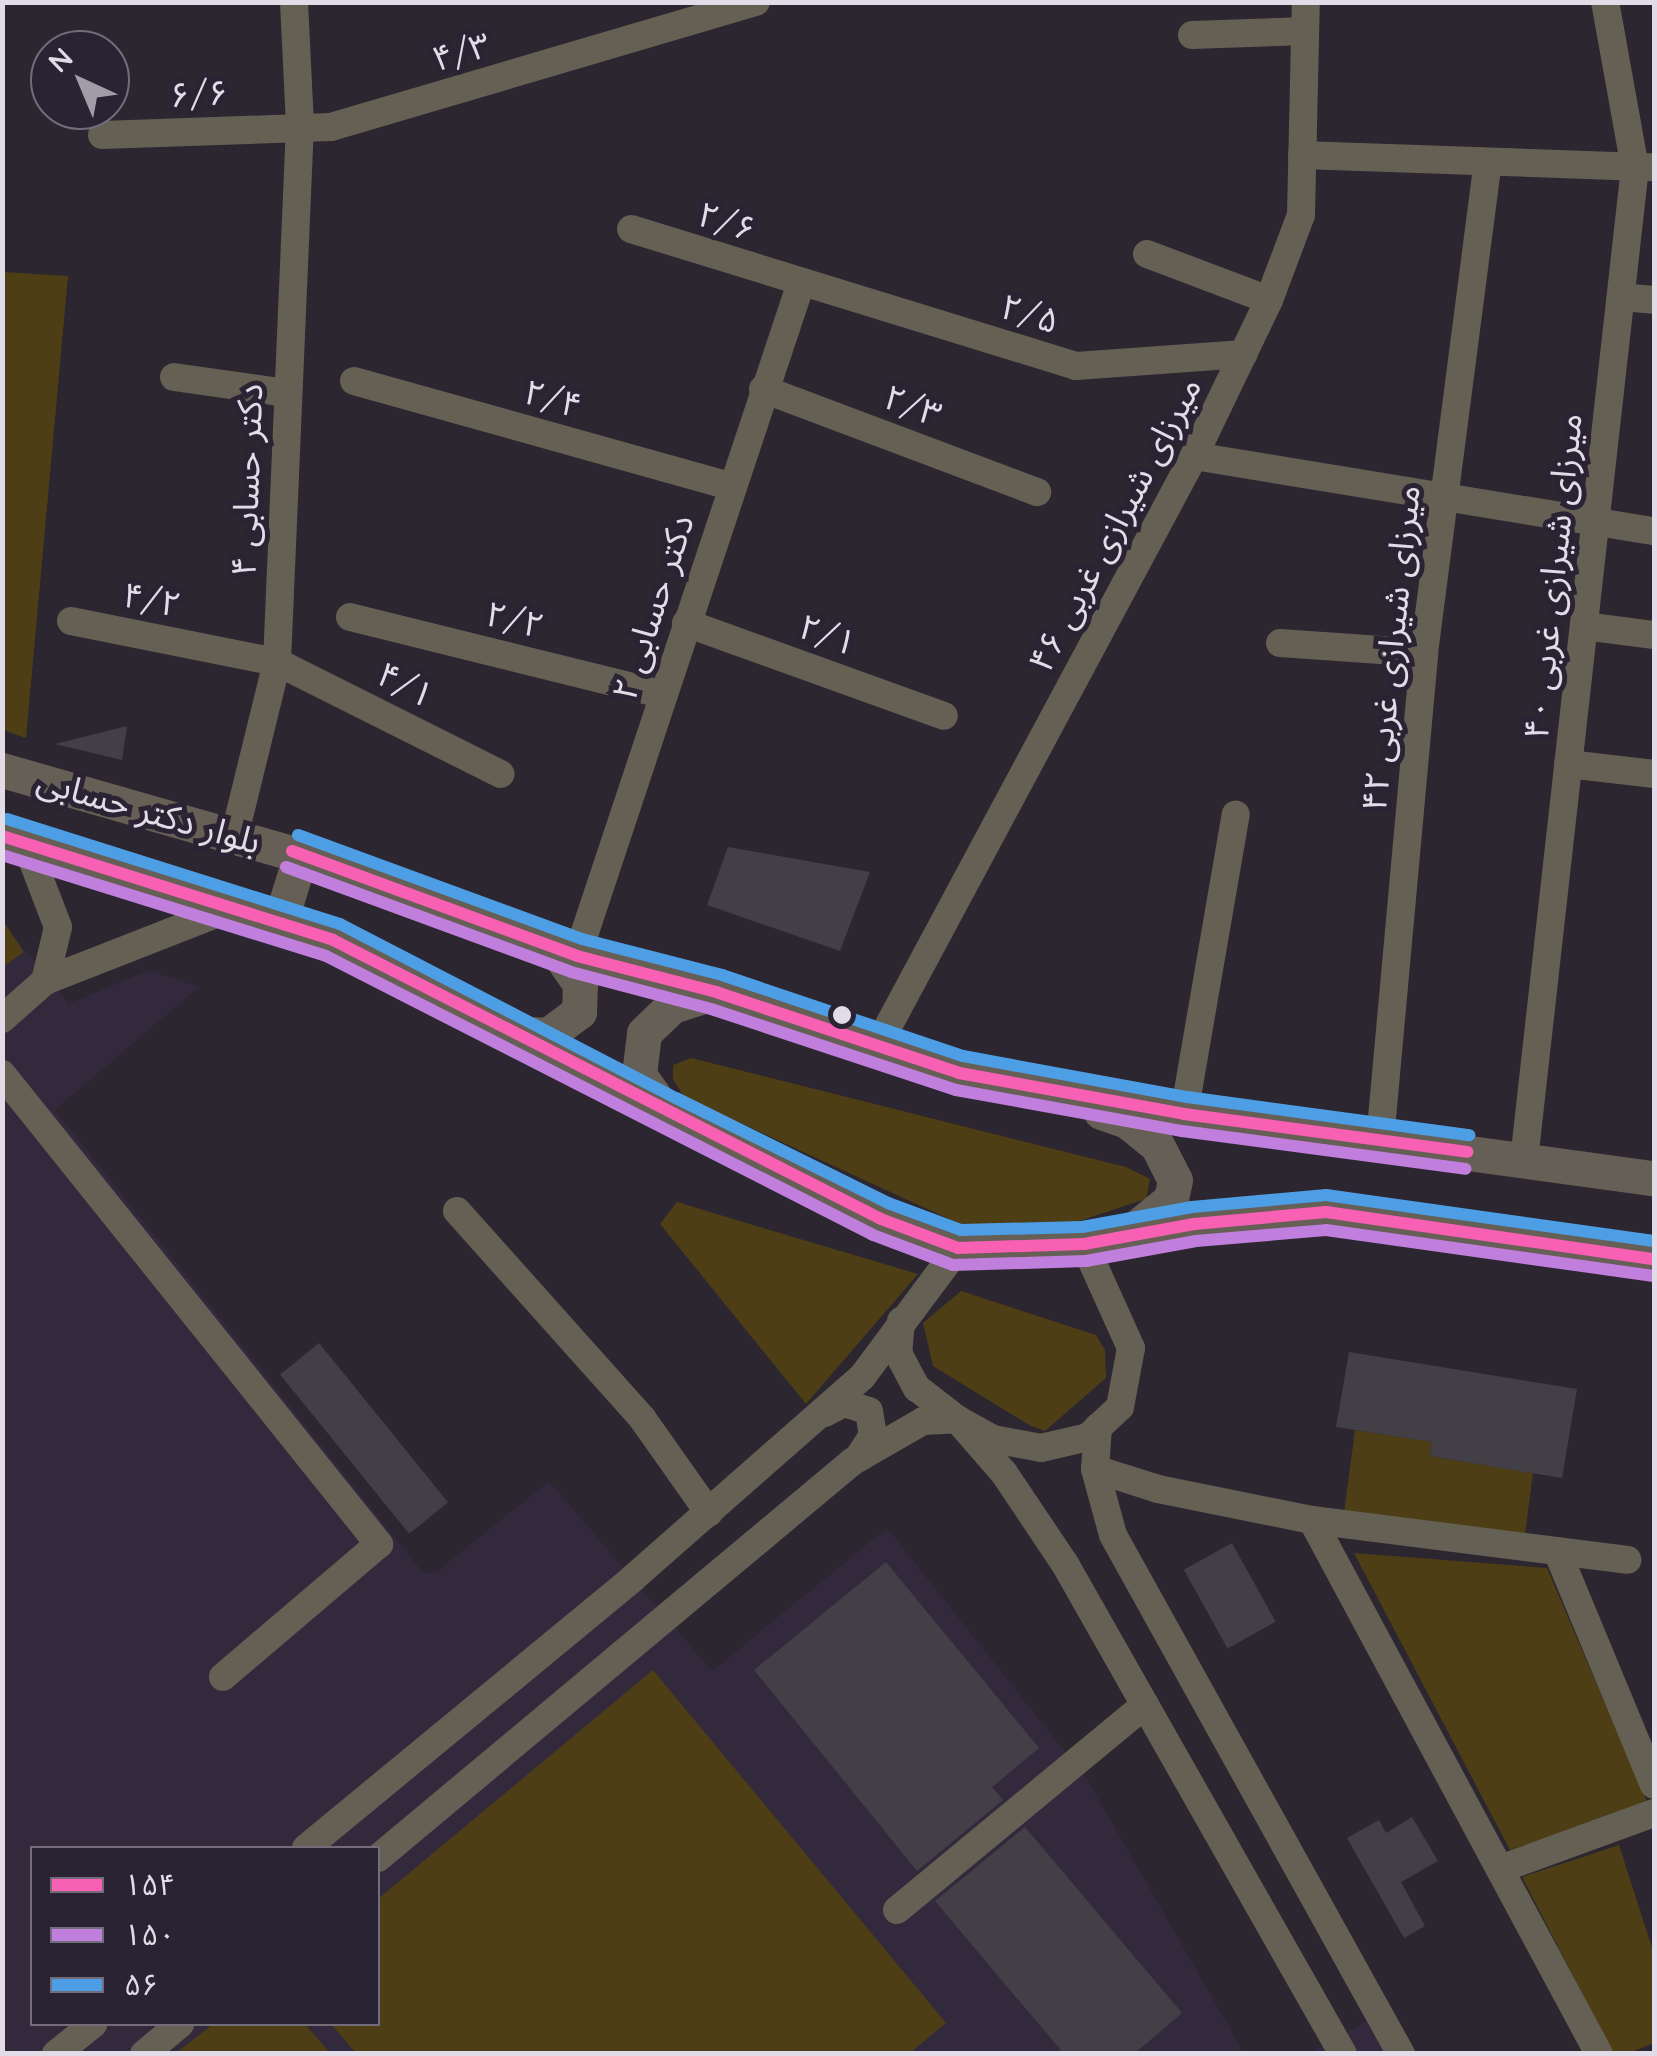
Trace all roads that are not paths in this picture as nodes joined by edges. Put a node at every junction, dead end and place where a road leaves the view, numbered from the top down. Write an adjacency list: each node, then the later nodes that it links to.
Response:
1 (294, 2): 6 (street, دکتر حسابی ۴)
2 (756, 2): 6 (street, ۴/۳)
3 (1605, 2): 10 (street, میرزای شیرازی غربی ۴۰)
4 (1305, 17): 5 (street); 8 (street, میرزای شیرازی غربی ۴۶)
5 (1192, 35)
6 (300, 125): 7 (street, ۶/۶); 21 (street, دکتر حسابی ۴)
7 (102, 135)
8 (1302, 155): 9 (street); 15 (street, میرزای شیرازی غربی ۴۶)
9 (1487, 165): 10 (street); 25 (street, میرزای شیرازی غربی ۴۲)
10 (1645, 168): 14 (street, میرزای شیرازی غربی ۴۰)
11 (631, 229): 13 (street, ۲/۶)
12 (1147, 254): 15 (street)
13 (801, 284): 17 (street, ۲/۵); 20 (street, دکتر حسابی ۲)
14 (1621, 297): 16 (street); 26 (street, میرزای شیرازی غربی ۴۰)
15 (1270, 300): 17 (street, میرزای شیرازی غربی ۴۶)
16 (1654, 300)
17 (1244, 354): 22 (street, میرزای شیرازی غربی ۴۶)
18 (174, 376): 21 (street)
19 (354, 382): 23 (street, ۲/۴)
20 (763, 389): 23 (street, دکتر حسابی ۲); 24 (street, ۲/۳)
21 (286, 393): 35 (street, دکتر حسابی ۴)
22 (1194, 456): 25 (street); 53 (street, میرزای شیرازی غربی ۴۶)
23 (731, 486): 30 (street, دکتر حسابی ۲)
24 (1037, 492)
25 (1444, 496): 26 (street); 34 (street, میرزای شیرازی غربی ۴۲)
26 (1596, 521): 27 (street); 31 (street, میرزای شیرازی غربی ۴۰)
27 (1654, 531)
28 (350, 617): 36 (street, ۲/۲)
29 (71, 622): 35 (street, ۴/۲)
30 (686, 623): 36 (street, دکتر حسابی ۲); 37 (street, ۲/۱)
31 (1584, 626): 32 (street); 38 (street, میرزای شیرازی غربی ۴۰)
32 (1654, 636)
33 (1280, 642): 34 (street)
34 (1424, 653): 58 (street, میرزای شیرازی غربی ۴۲)
35 (277, 662): 40 (street, ۴/۱); 43 (street, دکتر حسابی ۴)
36 (662, 694): 48 (street, دکتر حسابی ۲)
37 (944, 716)
38 (1568, 764): 41 (street); 59 (street, میرزای شیرازی غربی ۴۰)
39 (2, 770): 43 (main road, بلوار دکتر حسابی)
40 (502, 774)
41 (1654, 774)
42 (1236, 814): 57 (street)
43 (235, 833): 45 (main road, بلوار دکتر حسابی)
44 (14, 838): 46 (main road, بلوار دکتر حسابی); 49 (street)
45 (302, 854): 47 (main road); 48 (main road, بلوار دکتر حسابی)
46 (236, 906): 47 (main road, بلوار دکتر حسابی); 49 (street)
47 (280, 922): 52 (main road, بلوار دکتر حسابی)
48 (566, 952): 50 (main road, بلوار دکتر حسابی); 52 (main road)
49 (45, 981): 51 (street)
50 (716, 992): 53 (main road, بلوار دکتر حسابی); 56 (main road)
51 (2, 1019)
52 (501, 1030): 56 (main road, بلوار دکتر حسابی)
53 (877, 1047): 55 (main road, بلوار دکتر حسابی)
54 (2, 1074): 76 (street)
55 (1045, 1090): 57 (main road); 62 (main road)
56 (668, 1114): 63 (main road, بلوار دکتر حسابی)
57 (1184, 1114): 58 (main road)
58 (1380, 1140): 59 (main road)
59 (1524, 1160): 60 (main road)
60 (1654, 1178)
61 (457, 1211): 71 (street)
62 (1100, 1242): 63 (main road); 64 (main road); 68 (street)
63 (958, 1248): 65 (street)
64 (1654, 1260)
65 (902, 1320): 66 (street); 67 (street)
66 (817, 1417): 69 (street); 71 (street)
67 (957, 1419): 68 (street); 69 (street); 77 (street)
68 (1098, 1427): 70 (street)
69 (858, 1459): 73 (street)
70 (1095, 1469): 72 (street); 89 (street)
71 (719, 1505): 73 (street); 80 (street)
72 (1312, 1520): 74 (street); 82 (street)
73 (765, 1535): 81 (street)
74 (1557, 1551): 75 (street); 78 (street)
75 (1627, 1560)
76 (223, 1677)
77 (1145, 1704): 83 (street); 86 (street)
78 (1654, 1784)
79 (1654, 1813): 82 (street)
80 (308, 1846)
81 (380, 1856)
82 (1500, 1869): 90 (street)
83 (898, 1910)
84 (91, 2026): 87 (street)
85 (178, 2026): 88 (street)
86 (1339, 2046)
87 (56, 2054)
88 (144, 2054)
89 (1401, 2054)
90 (1599, 2054)

